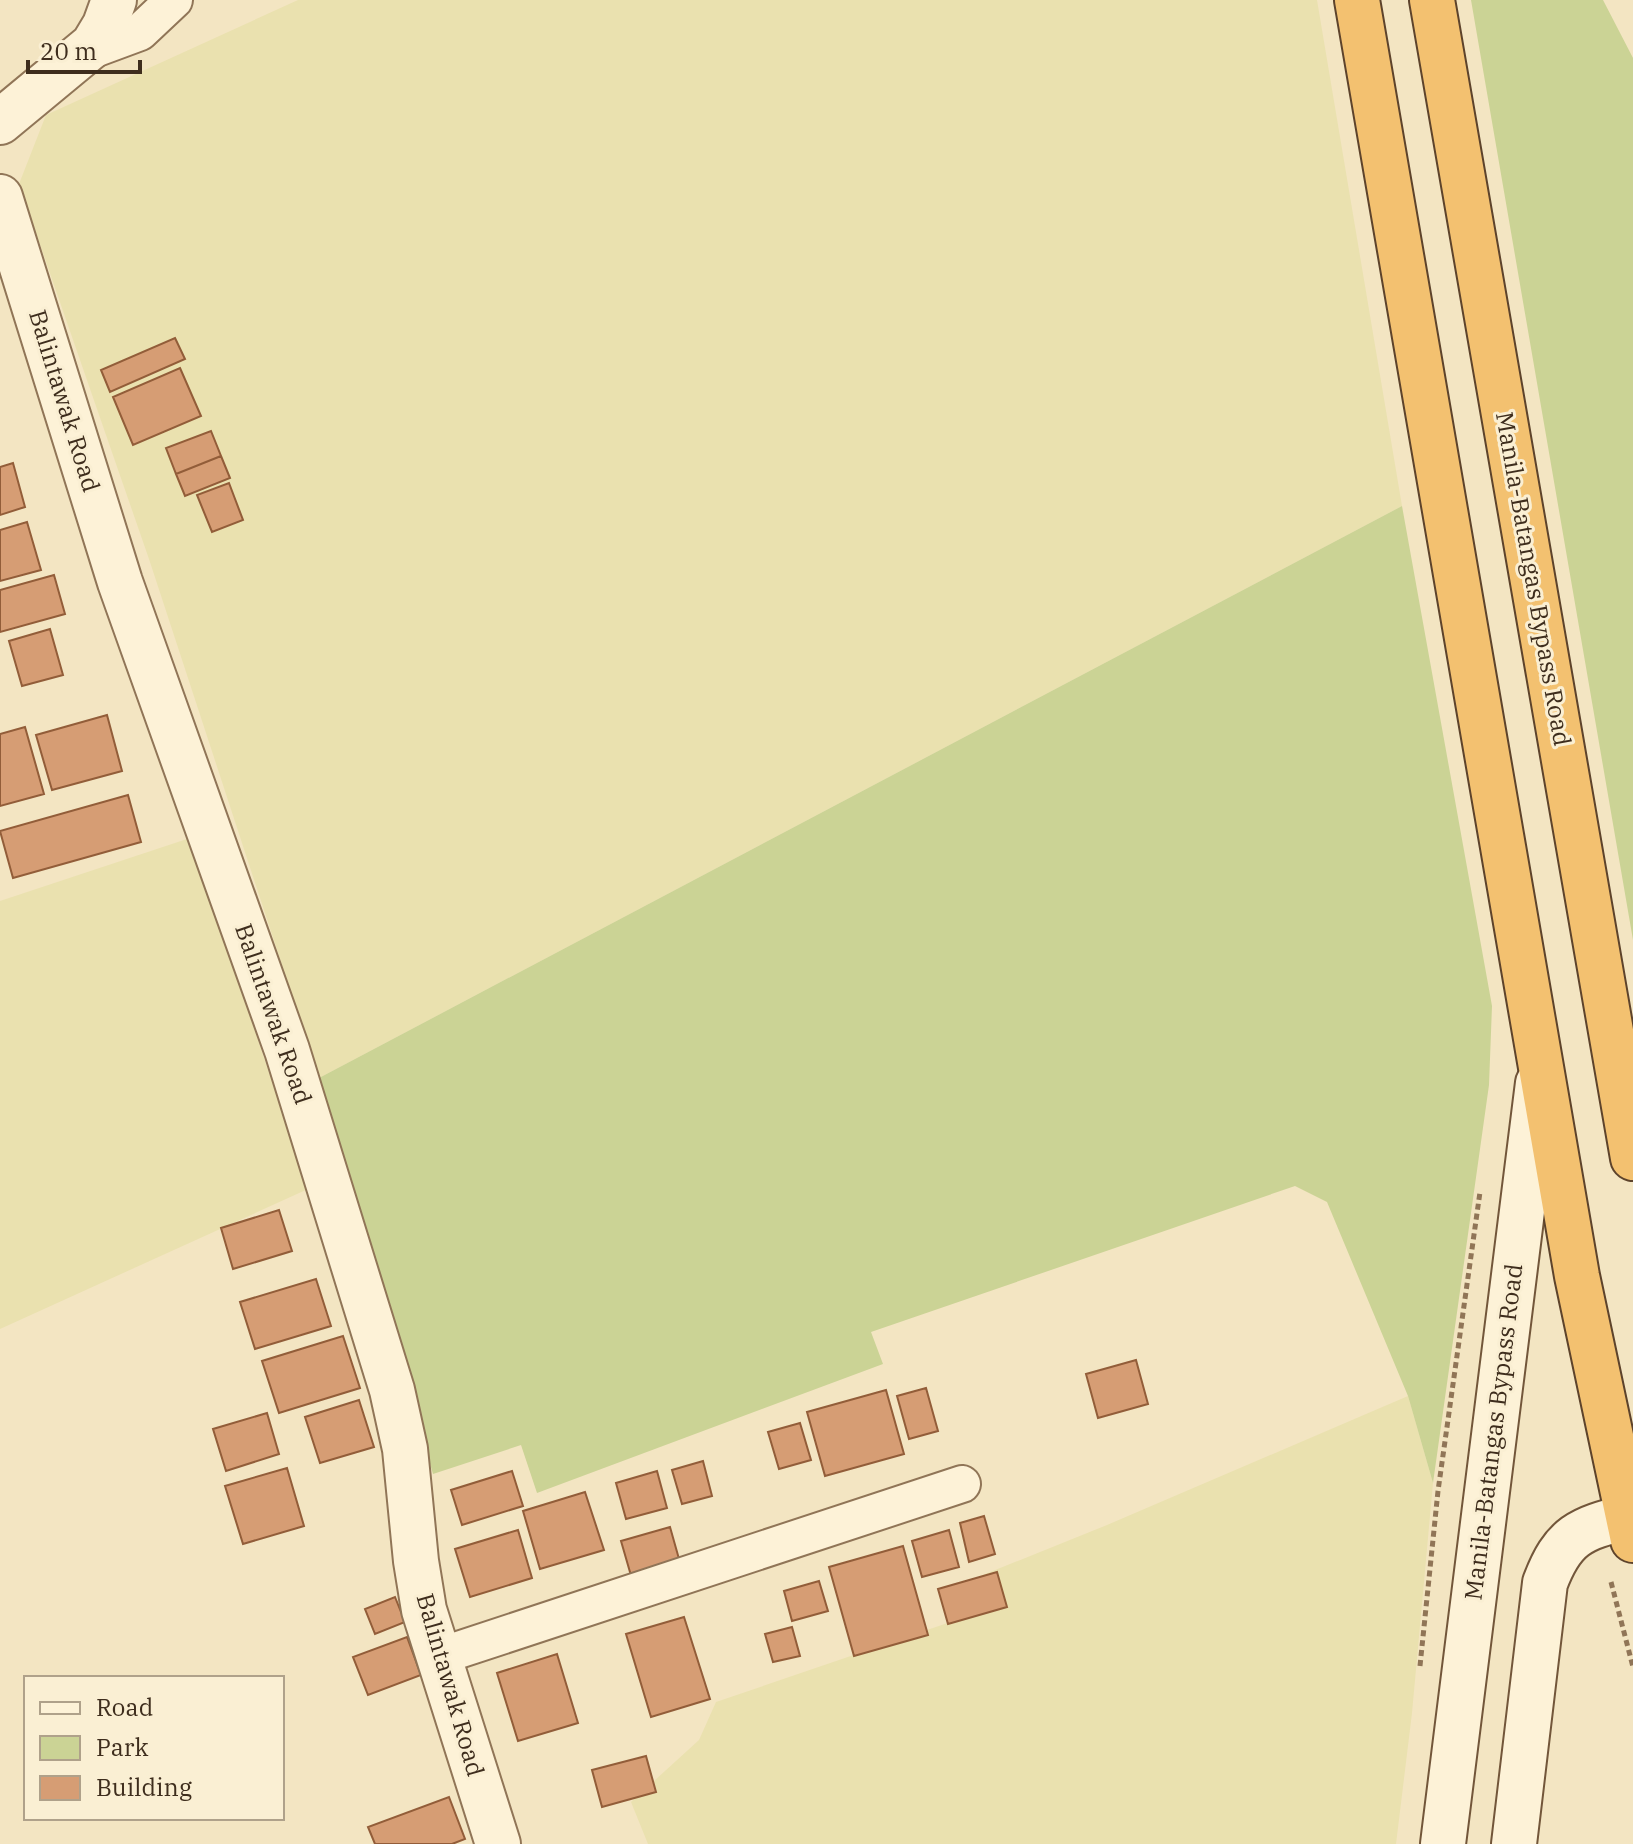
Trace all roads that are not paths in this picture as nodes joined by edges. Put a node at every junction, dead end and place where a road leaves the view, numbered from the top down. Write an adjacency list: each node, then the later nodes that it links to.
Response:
1 (114, 0): 5 (street)
2 (174, 0): 5 (street)
3 (1357, 0): 8 (highway, Manila-Batangas Bypass Road)
4 (1432, 0): 9 (highway, Manila-Batangas Bypass Road)
5 (86, 52): 6 (street)
6 (0, 122)
7 (0, 197): 12 (street, Balintawak Road)
8 (1533, 1021): 11 (highway, Manila-Batangas Bypass Road); 14 (street, Manila-Batangas Bypass Road)
9 (1633, 1158)
10 (962, 1484): 12 (street)
11 (1630, 1528): 15 (street, Manila-Batangas Bypass Road)
12 (437, 1657): 13 (street, Balintawak Road)
13 (498, 1844)
14 (1443, 1844)
15 (1514, 1844)

